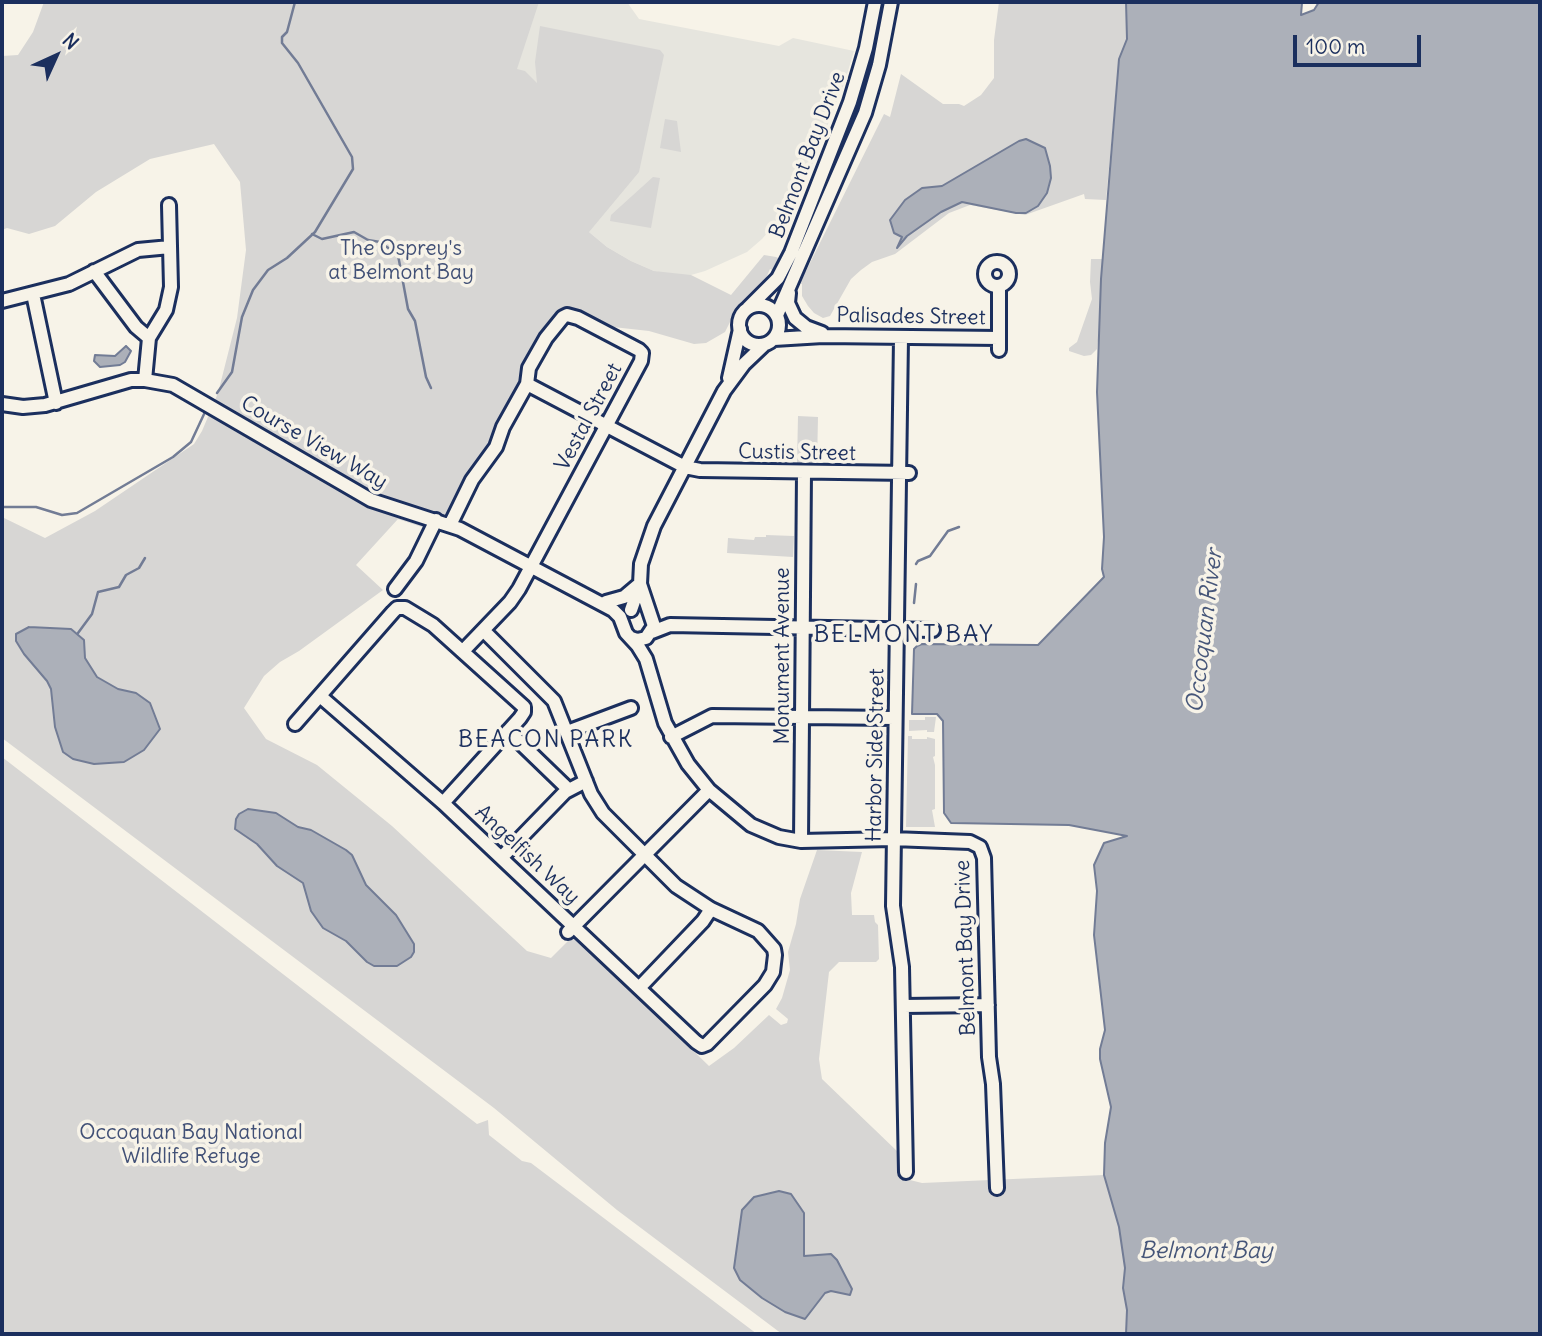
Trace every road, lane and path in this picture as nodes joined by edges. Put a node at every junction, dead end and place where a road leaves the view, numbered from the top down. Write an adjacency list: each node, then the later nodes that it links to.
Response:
1 (875, 2): 10 (street, Belmont Bay Drive)
2 (891, 2): 6 (street, Belmont Bay Drive)
3 (169, 205): 4 (street)
4 (170, 247): 5 (street); 14 (street)
5 (94, 271): 8 (street); 14 (street)
6 (791, 284): 11 (street, Belmont Bay Drive); 13 (street)
7 (999, 286): 15 (street, Palisades Street)
8 (33, 295): 9 (street); 20 (street)
9 (2, 300)
10 (748, 308): 11 (street); 12 (street, Belmont Bay Drive)
11 (778, 317): 13 (street, Palisades Street); 16 (street, Belmont Bay Drive)
12 (740, 329): 16 (street); 19 (street, Belmont Bay Drive)
13 (826, 336): 15 (street, Palisades Street); 16 (street, Palisades Street)
14 (149, 338): 17 (street)
15 (901, 338): 25 (street, Harbor Side Street)
16 (770, 342): 19 (street, Belmont Bay Drive)
17 (145, 380): 20 (street, Course View Way); 26 (street, Course View Way)
18 (527, 384): 22 (street); 22 (street, Vestal Street); 27 (street, Vestal Street)
19 (724, 391): 23 (street, Belmont Bay Drive)
20 (56, 402): 21 (street, Course View Way)
21 (2, 404)
22 (606, 426): 23 (street); 28 (street, Vestal Street)
23 (685, 467): 24 (street, Custis Street); 29 (street, Belmont Bay Drive)
24 (804, 472): 25 (street, Custis Street); 36 (street, Monument Avenue)
25 (904, 473): 37 (street, Harbor Side Street)
26 (436, 520): 27 (street, Course View Way); 30 (street)
27 (450, 524): 28 (street, Course View Way)
28 (532, 565): 31 (street, Course View Way); 38 (street, Vestal Street)
29 (640, 584): 31 (street); 32 (street, Belmont Bay Drive); 33 (street, Belmont Bay Drive)
30 (395, 589)
31 (602, 601): 32 (street, Course View Way); 34 (street, Course View Way)
32 (630, 611): 33 (street); 34 (street, Belmont Bay Drive)
33 (650, 614): 35 (street); 40 (street, Belmont Bay Drive)
34 (623, 624): 41 (street, Belmont Bay Drive)
35 (670, 625): 36 (street); 40 (street)
36 (803, 628): 37 (street); 46 (street, Monument Avenue)
37 (897, 629): 39 (street); 47 (street, Harbor Side Street)
38 (483, 630): 42 (street, Vestal Street); 50 (street)
39 (933, 630)
40 (650, 634): 41 (street); 43 (street, Belmont Bay Drive)
41 (631, 638): 43 (street, Belmont Bay Drive)
42 (464, 650): 44 (street); 49 (street)
43 (646, 659): 51 (street, Belmont Bay Drive)
44 (320, 696): 48 (street); 55 (street, Angelfish Way)
45 (631, 708): 50 (street)
46 (802, 718): 47 (street); 51 (street); 57 (street, Monument Avenue)
47 (895, 718): 56 (street, Harbor Side Street)
48 (295, 724)
49 (508, 731): 53 (street); 55 (street)
50 (567, 732): 52 (street)
51 (671, 737): 54 (street, Belmont Bay Drive)
52 (586, 781): 53 (street); 58 (street)
53 (569, 789): 59 (street)
54 (709, 790): 57 (street, Belmont Bay Drive); 58 (street)
55 (443, 803): 59 (street, Angelfish Way)
56 (893, 839): 57 (street, Belmont Bay Drive); 63 (street, Belmont Bay Drive); 64 (street, Harbor Side Street)
57 (801, 841)
58 (644, 855): 60 (street); 61 (street)
59 (502, 857): 61 (street, Angelfish Way)
60 (711, 909): 62 (street); 62 (street, Angelfish Way)
61 (571, 929): 62 (street, Angelfish Way)
62 (639, 988)
63 (988, 1004): 64 (street); 66 (street, Belmont Bay Drive)
64 (903, 1006): 65 (street, Harbor Side Street)
65 (906, 1172)
66 (997, 1188)

